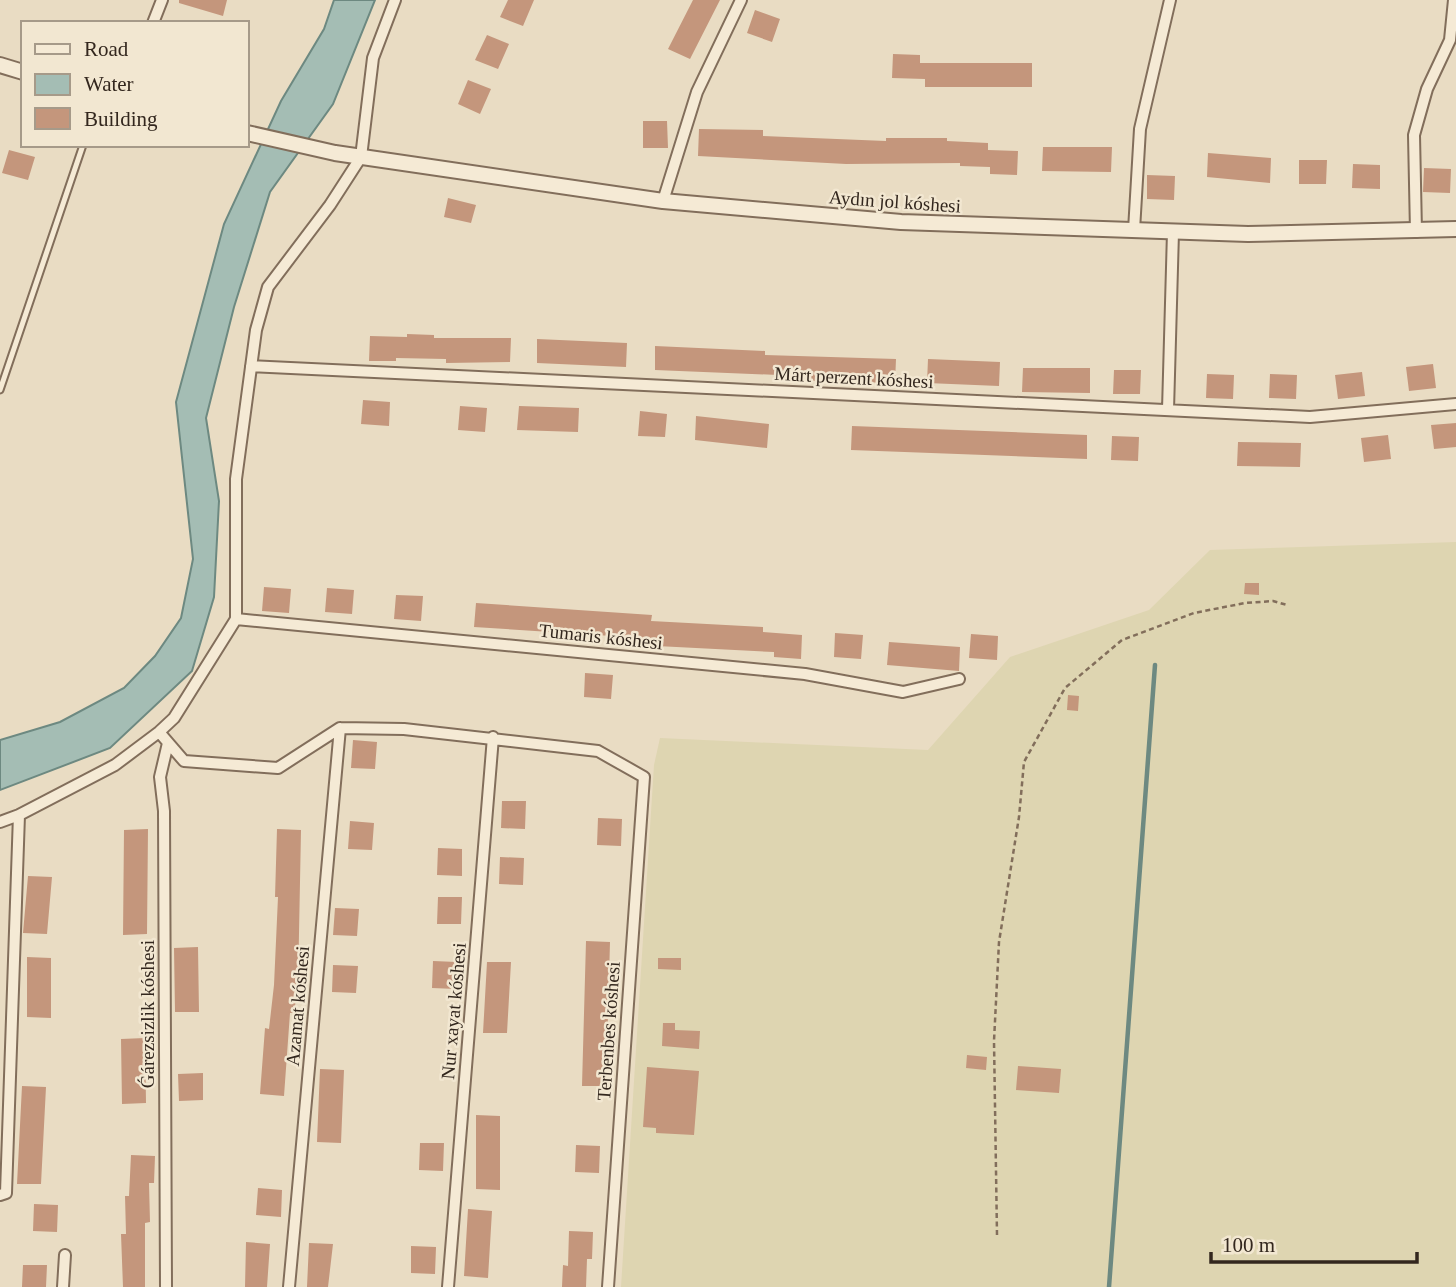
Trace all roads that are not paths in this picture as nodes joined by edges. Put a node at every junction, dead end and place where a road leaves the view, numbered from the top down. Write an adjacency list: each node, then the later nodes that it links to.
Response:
1 (162, 0): 6 (street)
2 (395, 0): 11 (street)
3 (741, 0): 12 (street)
4 (1170, 0): 14 (street)
5 (1454, 0): 16 (street)
6 (154, 21)
7 (0, 65): 8 (street)
8 (21, 71)
9 (248, 133): 11 (street, Aydın jol kóshesi)
10 (82, 147): 18 (lane)
11 (361, 157): 12 (street, Aydın jol kóshesi); 17 (street)
12 (663, 201): 14 (street, Aydın jol kóshesi)
13 (1456, 229): 16 (street, Aydın jol kóshesi)
14 (1134, 230): 15 (street, Aydın jol kóshesi)
15 (1173, 232): 16 (street, Aydın jol kóshesi); 20 (street)
16 (1416, 232)
17 (251, 366): 20 (street, Márt perzent kóshesi); 21 (street)
18 (0, 390)
19 (1456, 404): 20 (street, Márt perzent kóshesi)
20 (1168, 410)
21 (236, 618): 22 (street, Tumaris kóshesi); 24 (street)
22 (958, 678)
23 (340, 727): 25 (street); 26 (street); 33 (street, Azamat kóshesi)
24 (159, 732): 26 (street); 27 (street)
25 (493, 737): 34 (street, Nur xayat kóshesi); 35 (street, Terbenbes kóshesi)
26 (168, 743): 32 (street, Ǵárezsizlik kóshesi)
27 (19, 815): 28 (street); 29 (street)
28 (0, 822)
29 (3, 1194)
30 (65, 1255): 31 (street)
31 (63, 1287)
32 (166, 1287)
33 (289, 1287)
34 (448, 1287)
35 (608, 1287)

